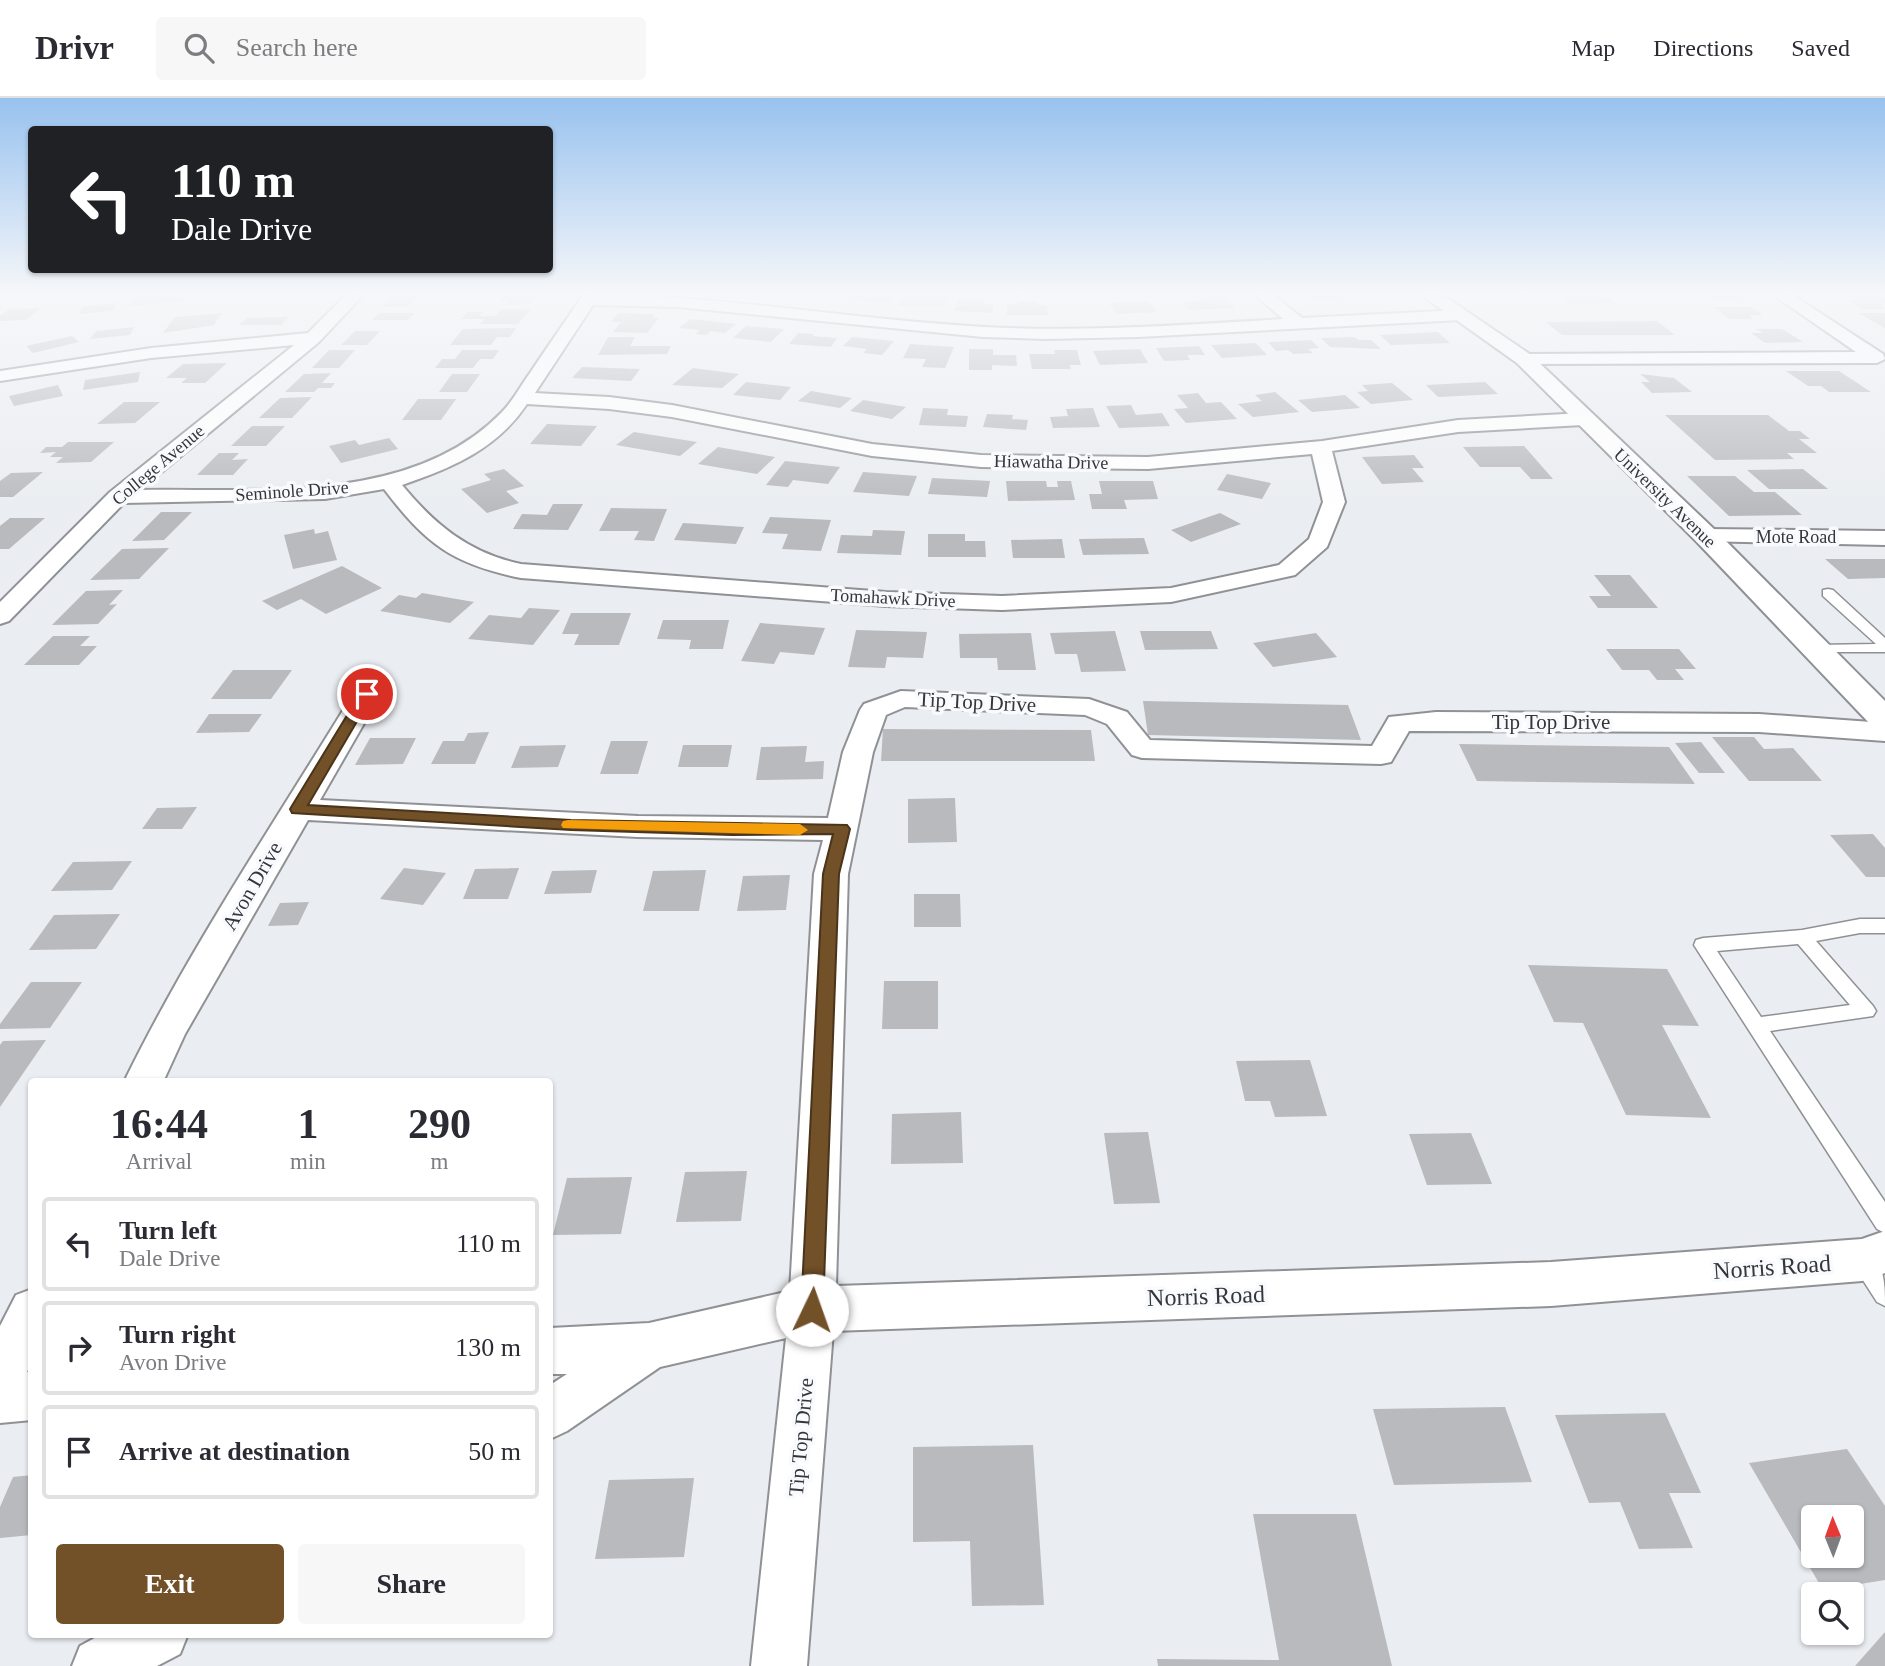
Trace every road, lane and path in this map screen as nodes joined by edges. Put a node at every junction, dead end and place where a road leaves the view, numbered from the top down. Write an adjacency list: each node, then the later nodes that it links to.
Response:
1 (58, 367): 5 (street)
2 (277, 367): 10 (street, College Avenue)
3 (543, 367): 6 (street, Seminole Drive)
4 (1532, 367): 7 (main road, University Avenue)
5 (0, 376)
6 (523, 398): 8 (street, Hiawatha Drive); 9 (street, Seminole Drive)
7 (1583, 419): 8 (street, Hiawatha Drive); 11 (main road, University Avenue)
8 (1322, 447): 9 (street, Tomahawk Drive)
9 (389, 482): 10 (street, Seminole Drive)
10 (118, 496): 14 (street, College Avenue)
11 (1706, 536): 12 (street, Mote Road); 17 (main road, University Avenue)
12 (1885, 538)
13 (1828, 593): 16 (lane)
14 (9, 597): 15 (street, College Avenue)
15 (0, 616)
16 (1885, 647): 17 (lane)
17 (1816, 649): 19 (main road, University Avenue)
18 (367, 694): 21 (street, Avon Drive)
19 (1885, 720)
20 (1885, 732): 22 (street, Tip Top Drive)
21 (298, 809): 22 (street); 26 (street, Avon Drive)
22 (842, 829): 29 (street, Tip Top Drive)
23 (1885, 926): 24 (lane)
24 (1802, 937): 25 (lane); 25 (lane)
25 (1756, 1025): 27 (lane)
26 (145, 1078)
27 (1885, 1222)
28 (1877, 1269): 29 (street, Norris Road)
29 (812, 1310): 31 (street, Norris Road); 39 (street, Tip Top Drive)
30 (28, 1319): 33 (street)
31 (650, 1346): 32 (street); 36 (street, Norris Road)
32 (553, 1352)
33 (0, 1376)
34 (28, 1396): 35 (street)
35 (0, 1399)
36 (553, 1412)
37 (152, 1638): 38 (street)
38 (100, 1666)
39 (779, 1666)

